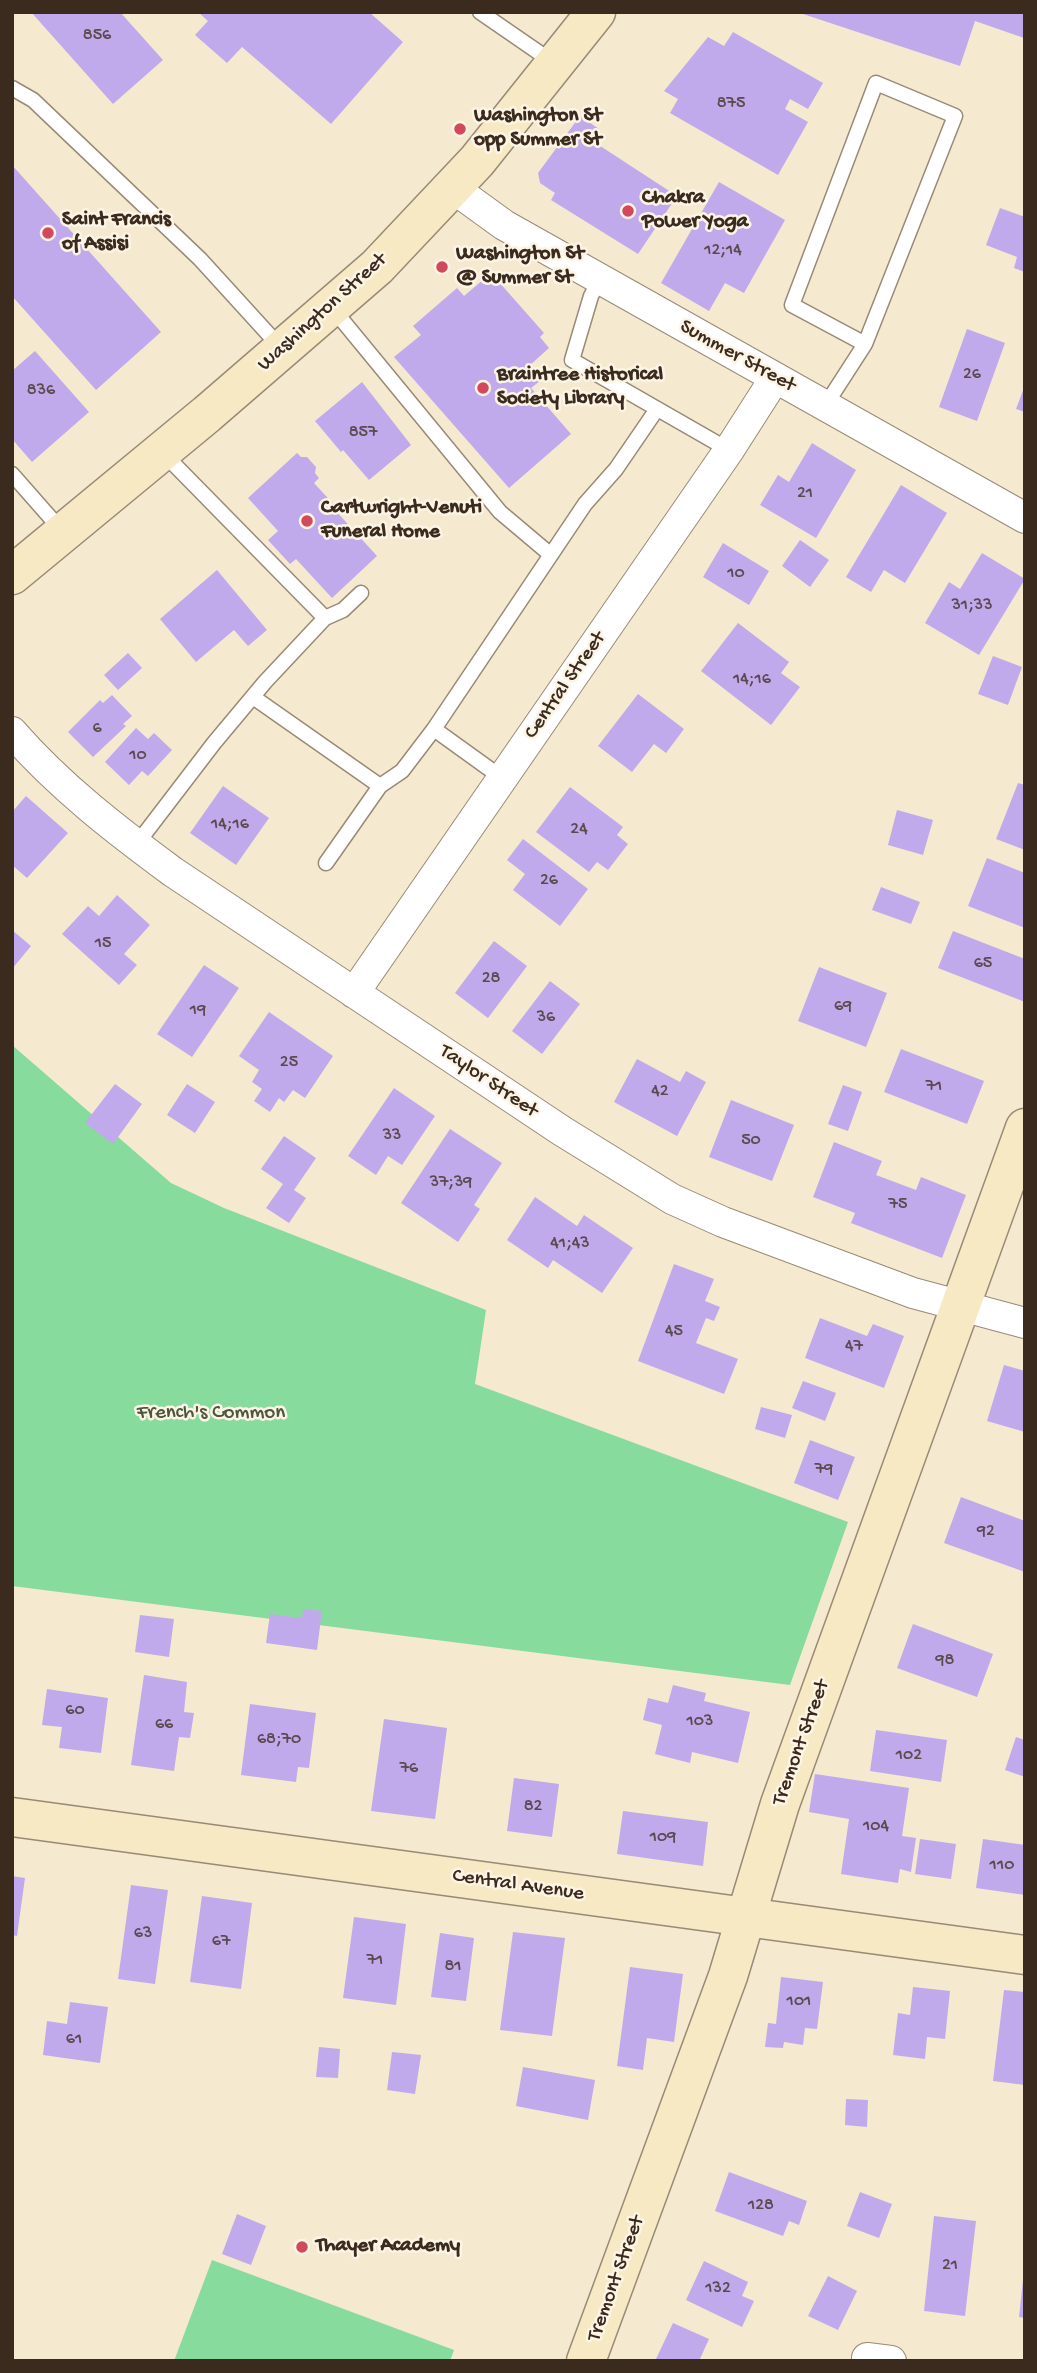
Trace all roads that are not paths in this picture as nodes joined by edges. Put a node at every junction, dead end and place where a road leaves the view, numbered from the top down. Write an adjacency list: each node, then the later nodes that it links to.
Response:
1 (480, 12): 3 (lane)
2 (596, 12): 3 (main road, Washington Street)
3 (555, 63): 5 (main road, Washington Street)
4 (12, 88): 9 (lane)
5 (453, 188): 6 (street, Summer Street); 7 (main road, Washington Street)
6 (600, 279): 10 (street, Summer Street); 12 (lane)
7 (332, 308): 9 (main road, Washington Street); 18 (lane)
8 (865, 344): 8 (lane); 11 (lane)
9 (283, 349): 14 (main road, Washington Street)
10 (775, 378): 11 (street, Summer Street); 13 (street, Central Street)
11 (825, 407): 16 (street, Summer Street)
12 (657, 409): 13 (lane); 18 (lane)
13 (729, 450): 25 (street, Central Street)
14 (162, 452): 17 (main road, Washington Street); 21 (lane)
15 (12, 474): 17 (lane)
16 (1025, 518)
17 (64, 533): 19 (main road, Washington Street)
18 (551, 555): 23 (lane)
19 (12, 575)
20 (362, 593): 21 (lane)
21 (326, 618): 22 (lane)
22 (253, 697): 26 (lane); 27 (lane)
23 (434, 729): 25 (lane); 26 (lane)
24 (12, 732): 27 (street, Taylor Street)
25 (502, 778): 29 (street, Central Street)
26 (380, 786): 28 (lane)
27 (136, 845): 29 (street, Taylor Street)
28 (327, 863)
29 (354, 993): 31 (street, Taylor Street)
30 (1025, 1128): 31 (main road, Tremont Street)
31 (959, 1306): 32 (street, Taylor Street); 34 (main road, Tremont Street)
32 (1025, 1323)
33 (12, 1817): 34 (main road, Central Avenue)
34 (746, 1917): 35 (main road, Central Avenue); 36 (main road, Tremont Street)
35 (1025, 1955)
36 (586, 2361)

